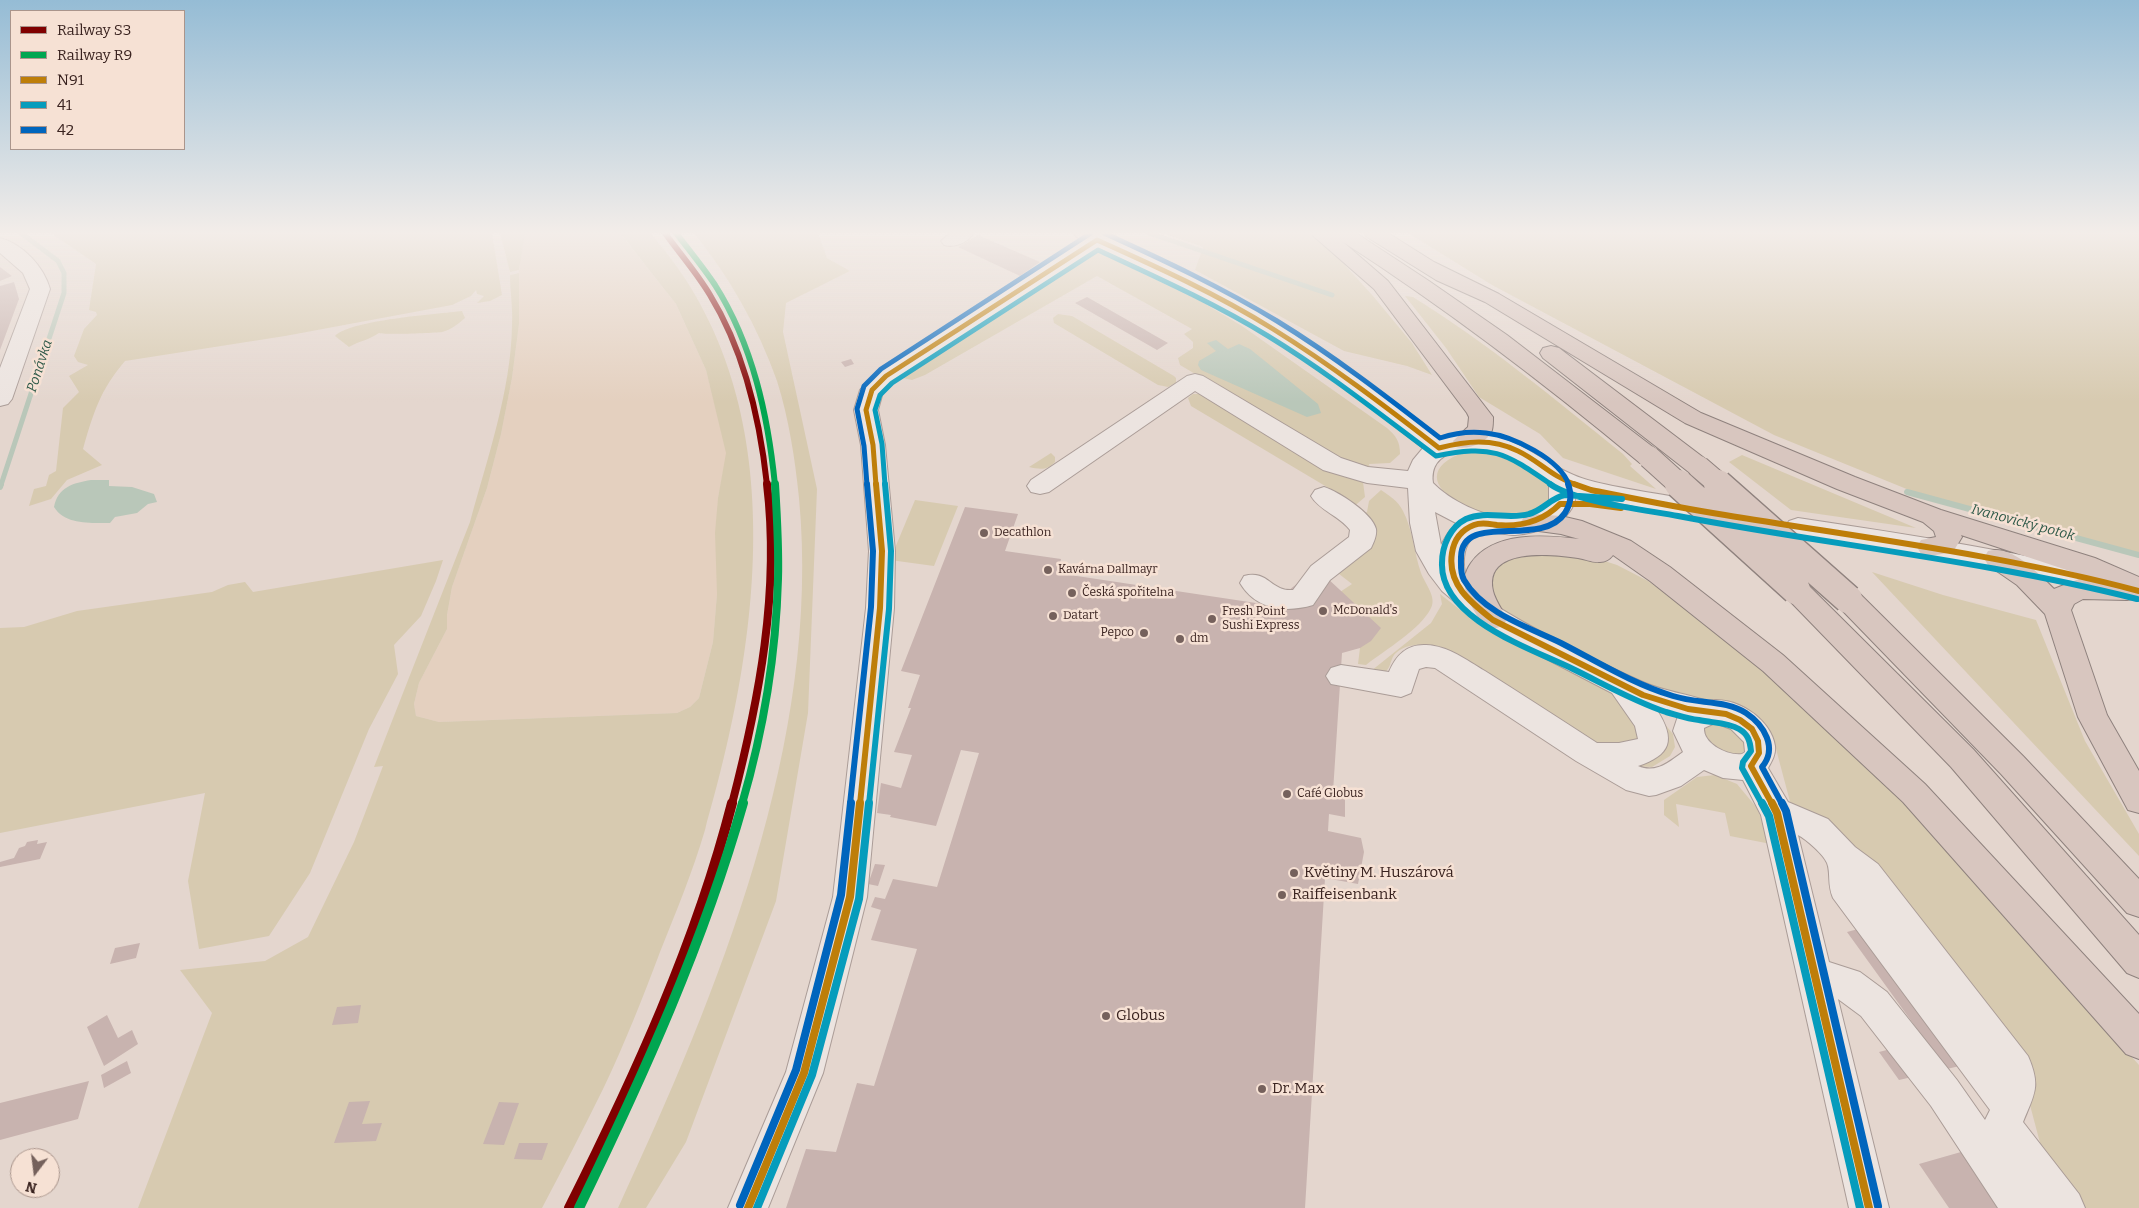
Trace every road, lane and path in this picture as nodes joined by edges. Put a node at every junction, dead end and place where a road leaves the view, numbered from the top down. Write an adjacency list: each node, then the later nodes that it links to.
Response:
1 (40, 289): 8 (street)
2 (1012, 289): 38 (street)
3 (1200, 289): 10 (street)
4 (1384, 289): 9 (highway)
5 (1426, 289): 35 (highway, bridge)
6 (1460, 289): 34 (highway, bridge)
7 (1474, 289): 15 (highway)
8 (0, 399)
9 (1465, 441): 10 (street); 13 (street)
10 (1439, 448): 11 (street)
11 (1420, 484): 12 (street); 16 (street); 22 (street)
12 (1040, 486)
13 (1559, 492): 13 (street); 17 (street)
14 (1324, 496): 21 (street)
15 (1932, 516): 19 (highway); 23 (highway)
16 (1484, 523): 17 (street); 22 (street)
17 (1533, 523): 26 (highway)
18 (1798, 527): 19 (street)
19 (1930, 547): 20 (street)
20 (1997, 558): 23 (street); 24 (highway)
21 (1254, 583)
22 (1456, 587): 25 (street)
23 (2139, 590): 24 (highway)
24 (2057, 610): 32 (highway)
25 (1493, 619): 26 (highway); 28 (street)
26 (1740, 635): 37 (highway)
27 (1341, 676): 30 (street)
28 (1619, 683): 29 (street); 30 (street)
29 (1698, 732): 30 (street); 31 (street); 31 (street)
30 (1592, 756)
31 (1751, 766): 33 (street)
32 (2139, 800)
33 (1777, 813): 36 (street); 41 (street)
34 (2139, 902)
35 (2139, 961)
36 (1815, 975): 39 (street); 40 (street)
37 (2139, 1041)
38 (748, 1208)
39 (1869, 1208)
40 (2022, 1208)
41 (2065, 1208)

